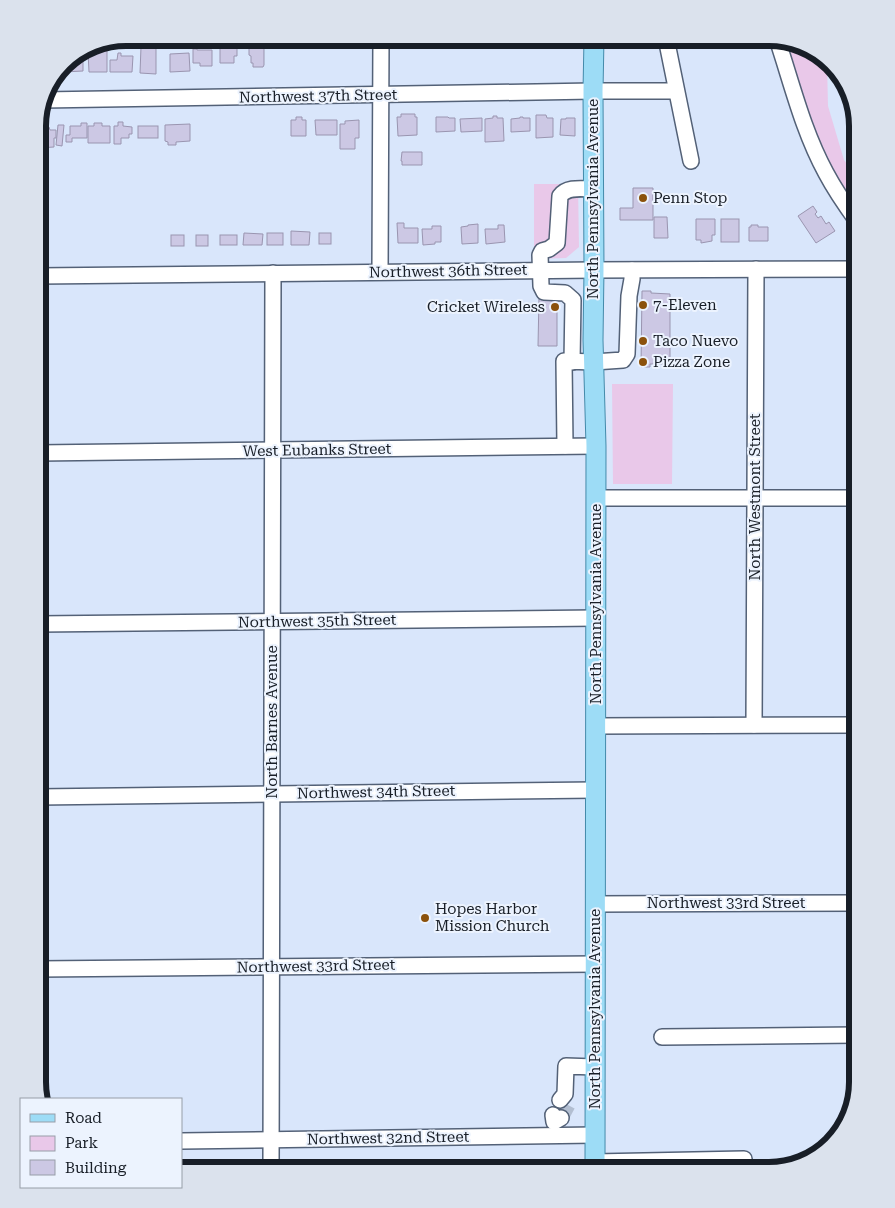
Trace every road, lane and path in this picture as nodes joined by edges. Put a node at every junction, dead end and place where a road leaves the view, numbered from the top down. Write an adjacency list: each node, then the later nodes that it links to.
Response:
1 (381, 46): 7 (street)
2 (594, 46): 5 (main road, North Pennsylvania Avenue)
3 (668, 46): 6 (street)
4 (781, 47): 11 (street)
5 (593, 91): 6 (street, Northwest 37th Street); 7 (street, Northwest 37th Street); 10 (main road, North Pennsylvania Avenue)
6 (676, 91): 9 (street)
7 (381, 95): 8 (street, Northwest 37th Street); 17 (street)
8 (51, 100)
9 (691, 161)
10 (594, 189): 14 (street); 15 (main road, North Pennsylvania Avenue)
11 (849, 209)
12 (756, 269): 13 (street, Northwest 36th Street); 16 (street, Northwest 36th Street); 27 (street, North Westmont Street)
13 (849, 269)
14 (540, 270): 15 (street, Northwest 36th Street); 17 (street, Northwest 36th Street); 20 (street)
15 (594, 270): 16 (street, Northwest 36th Street); 21 (main road, North Pennsylvania Avenue)
16 (632, 270): 21 (street)
17 (380, 272): 18 (street, Northwest 36th Street)
18 (273, 273): 19 (street, Northwest 36th Street); 24 (street, North Barnes Avenue)
19 (46, 276)
20 (572, 362): 21 (street); 22 (street)
21 (594, 362): 23 (main road, North Pennsylvania Avenue)
22 (565, 446): 23 (street, West Eubanks Street); 24 (street, West Eubanks Street)
23 (596, 446): 26 (main road, North Pennsylvania Avenue)
24 (273, 450): 25 (street, West Eubanks Street); 30 (street, North Barnes Avenue)
25 (46, 452)
26 (596, 498): 27 (street); 29 (main road, North Pennsylvania Avenue)
27 (755, 498): 28 (street); 32 (street, North Westmont Street)
28 (849, 498)
29 (596, 618): 30 (street, Northwest 35th Street); 34 (main road, North Pennsylvania Avenue)
30 (272, 621): 31 (street, Northwest 35th Street); 36 (street, North Barnes Avenue)
31 (46, 624)
32 (754, 725): 33 (street); 34 (street)
33 (849, 725)
34 (596, 726): 35 (main road, North Pennsylvania Avenue)
35 (595, 790): 36 (street, Northwest 34th Street); 39 (main road, North Pennsylvania Avenue)
36 (272, 794): 37 (street, Northwest 34th Street); 41 (street, North Barnes Avenue)
37 (46, 797)
38 (849, 903): 39 (street, Northwest 33rd Street)
39 (595, 904): 40 (main road, North Pennsylvania Avenue)
40 (595, 964): 41 (street, Northwest 33rd Street); 45 (main road, North Pennsylvania Avenue)
41 (271, 966): 42 (street, Northwest 33rd Street); 48 (street, North Barnes Avenue)
42 (46, 969)
43 (849, 1035): 44 (street)
44 (662, 1036)
45 (595, 1067): 46 (street); 47 (main road, North Pennsylvania Avenue)
46 (564, 1100)
47 (595, 1135): 48 (street, Northwest 32nd Street); 52 (main road, North Pennsylvania Avenue)
48 (271, 1139): 49 (street, Northwest 32nd Street); 51 (street, North Barnes Avenue)
49 (182, 1140)
50 (744, 1159): 53 (street)
51 (271, 1162)
52 (594, 1162)
53 (680, 1162)

